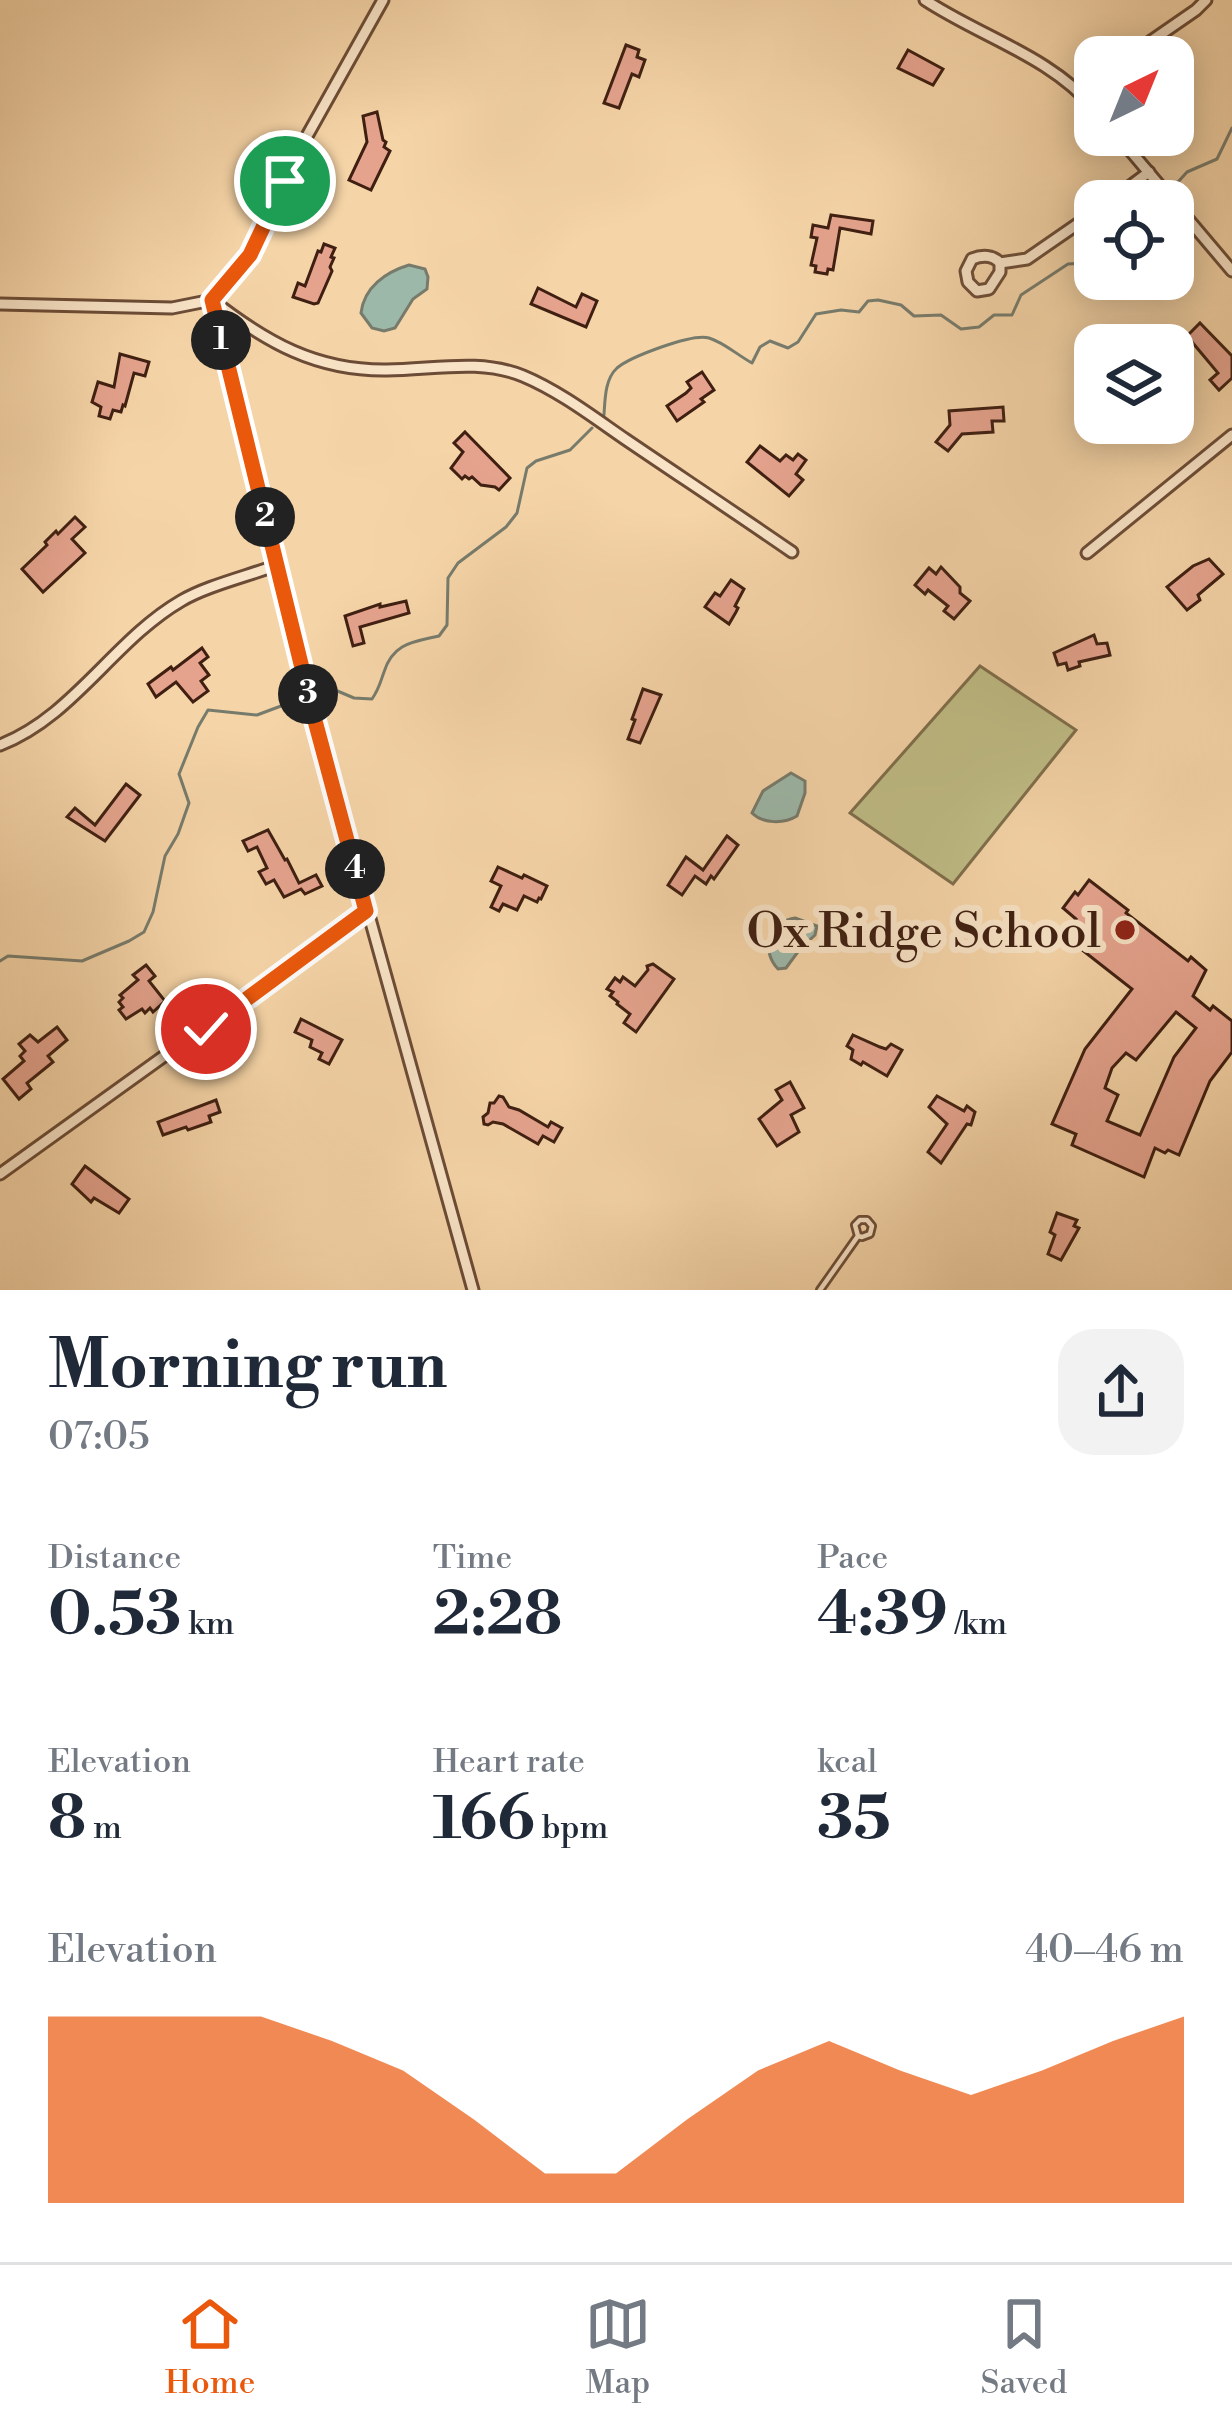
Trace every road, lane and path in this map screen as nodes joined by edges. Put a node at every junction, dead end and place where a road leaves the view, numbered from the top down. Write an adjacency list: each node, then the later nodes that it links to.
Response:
1 (383, 0): 12 (street)
2 (925, 0): 5 (street)
3 (1206, 0): 4 (street)
4 (1159, 36)
5 (1074, 88)
6 (1135, 156): 7 (street)
7 (1149, 172): 8 (street); 11 (street)
8 (1138, 180)
9 (1074, 227): 10 (street)
10 (1000, 263)
11 (1232, 271)
12 (212, 300): 13 (street); 15 (street); 17 (street)
13 (0, 304)
14 (1232, 435): 16 (street)
15 (792, 552)
16 (1087, 553)
17 (277, 565): 18 (street); 19 (street)
18 (0, 745)
19 (366, 911): 20 (street); 22 (street)
20 (0, 1174)
21 (858, 1236): 23 (lane)
22 (473, 1290)
23 (820, 1290)

